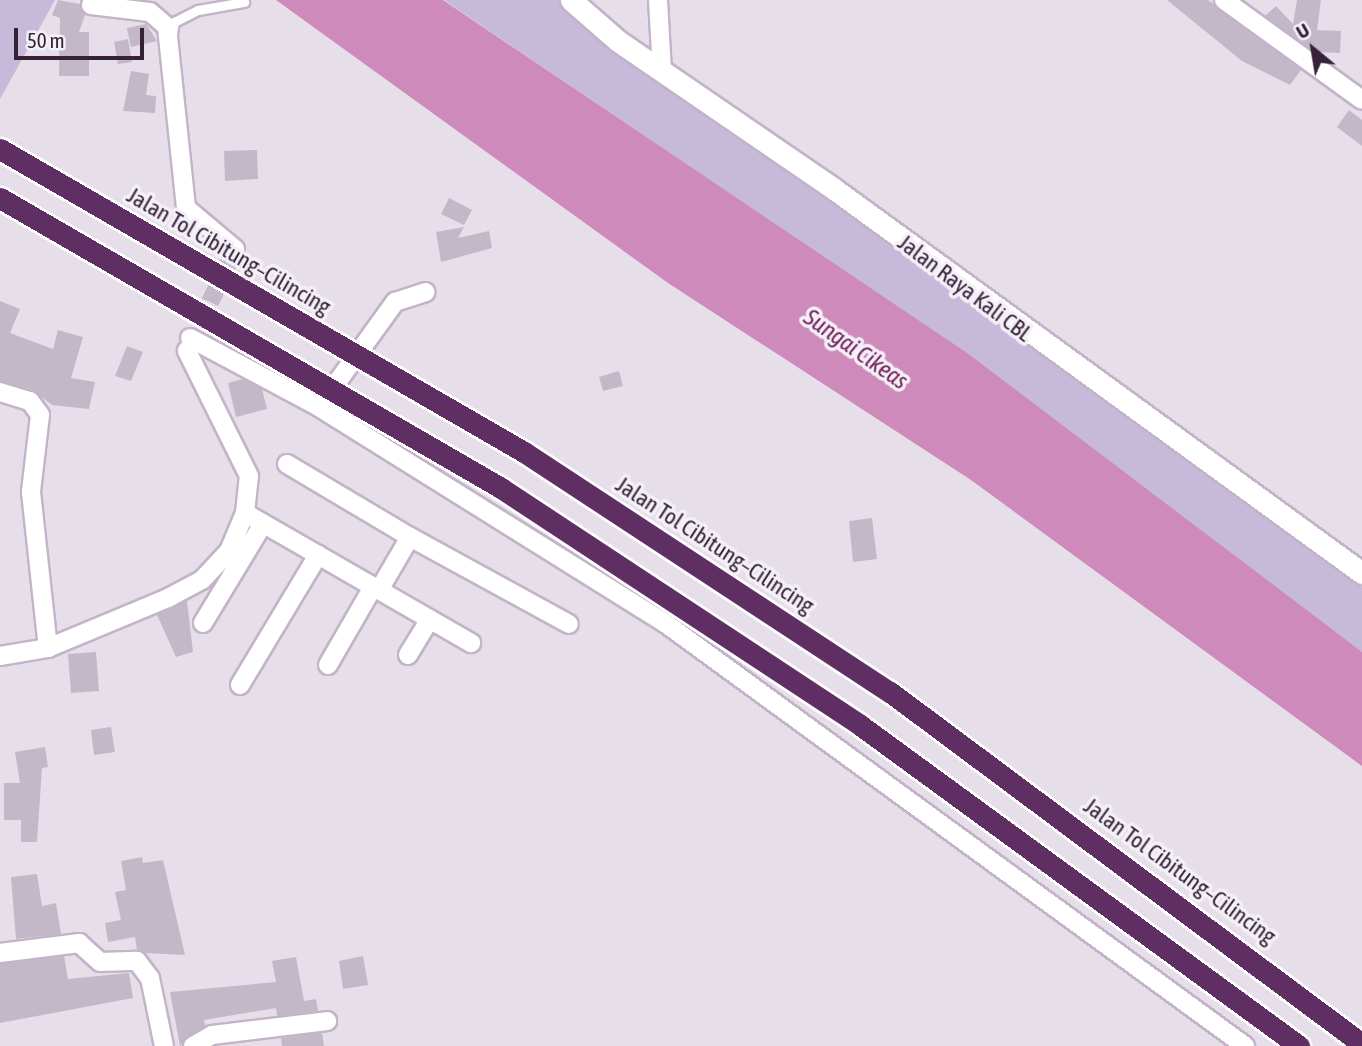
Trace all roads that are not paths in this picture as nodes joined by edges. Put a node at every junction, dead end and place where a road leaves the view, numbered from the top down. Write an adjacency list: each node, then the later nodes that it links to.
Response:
1 (571, 0): 7 (street, Jalan Raya Kali CBL)
2 (658, 0): 7 (street)
3 (1224, 0): 8 (street)
4 (244, 2): 6 (lane)
5 (90, 5): 6 (street)
6 (171, 38): 11 (street)
7 (662, 71): 20 (street, Jalan Raya Kali CBL)
8 (1362, 100)
9 (0, 149): 33 (highway, Jalan Tol Cibitung–Cilincing, bridge)
10 (0, 198): 37 (highway, bridge)
11 (235, 249)
12 (425, 292): 14 (street)
13 (0, 392): 26 (street)
14 (319, 407): 16 (street); 34 (street)
15 (287, 464): 18 (street)
16 (245, 513): 17 (street); 26 (street)
17 (263, 524): 19 (street); 23 (street)
18 (410, 537): 21 (street); 24 (street)
19 (318, 555): 21 (street); 30 (street)
20 (1362, 573)
21 (376, 589): 22 (street); 29 (street)
22 (429, 619): 25 (street); 27 (street)
23 (203, 623)
24 (569, 624)
25 (471, 643)
26 (48, 648): 28 (street)
27 (408, 655)
28 (0, 656)
29 (328, 665)
30 (240, 685)
31 (0, 953): 35 (street)
32 (327, 1021): 36 (street)
33 (1362, 1044)
34 (1242, 1045)
35 (164, 1046)
36 (193, 1046)
37 (1298, 1046)

